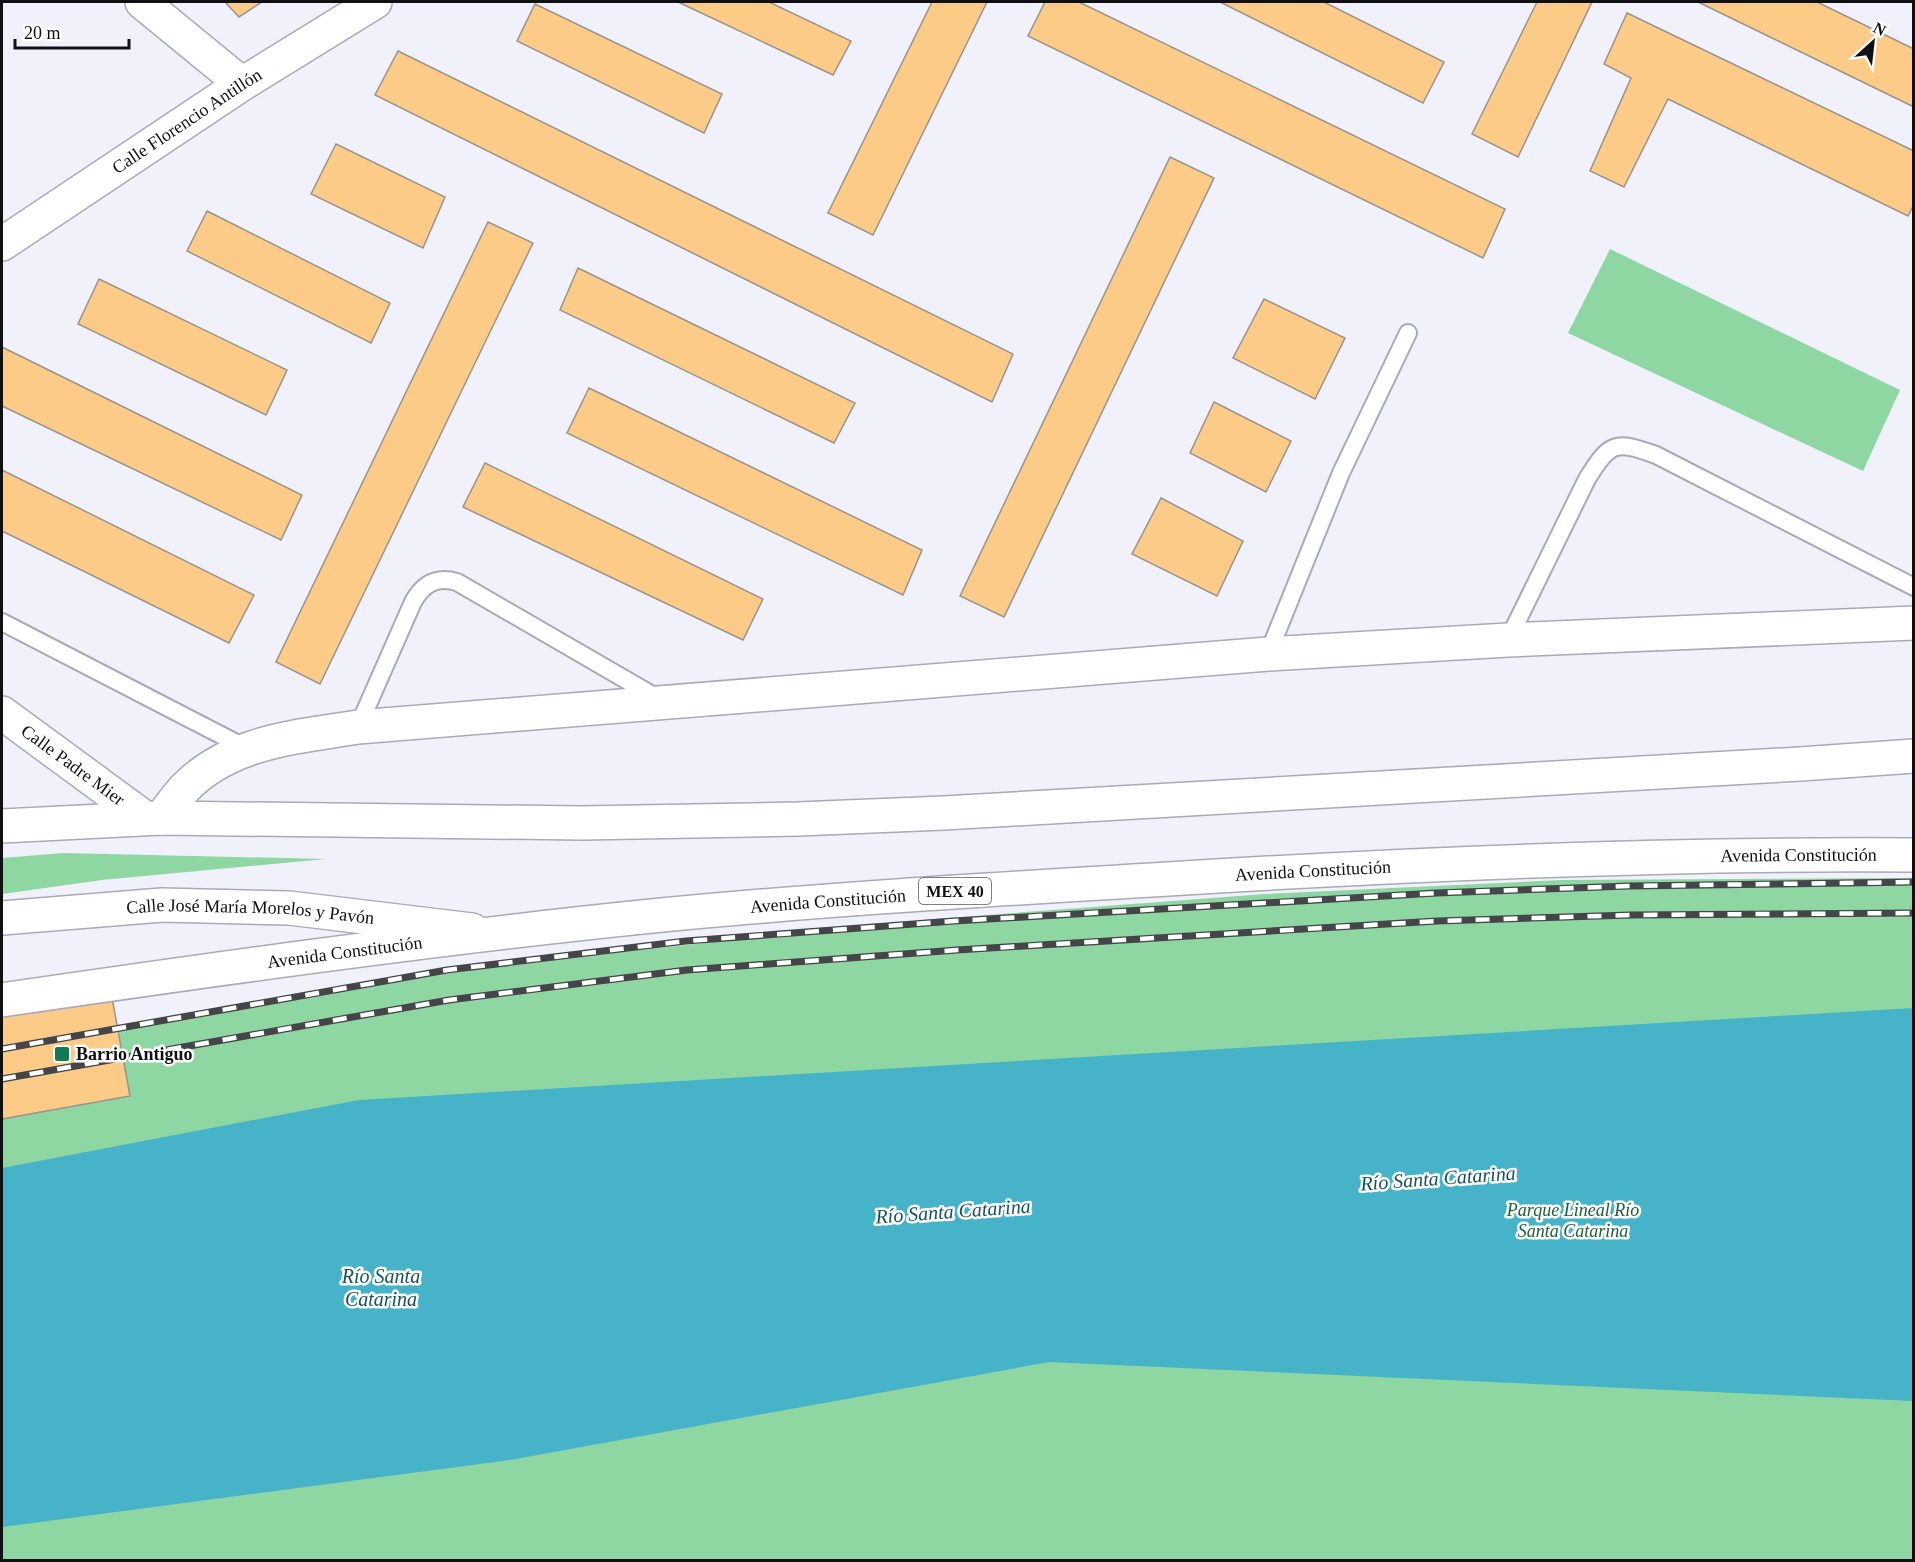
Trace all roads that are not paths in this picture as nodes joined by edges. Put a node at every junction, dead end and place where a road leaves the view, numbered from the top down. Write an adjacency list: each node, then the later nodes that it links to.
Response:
1 (142, 2): 3 (main road)
2 (375, 2): 3 (main road, Calle Florencio Antillón)
3 (242, 84): 4 (main road, Calle Florencio Antillón)
4 (2, 244)
5 (1407, 333): 10 (lane)
6 (1914, 587): 9 (lane)
7 (2, 622): 14 (lane)
8 (1914, 623): 9 (main road)
9 (1508, 640): 10 (main road)
10 (1268, 654): 11 (main road)
11 (667, 704): 13 (main road); 13 (lane)
12 (2, 713): 16 (main road, Calle Padre Mier)
13 (358, 727): 14 (main road)
14 (246, 748): 16 (main road)
15 (1914, 756): 16 (main road)
16 (153, 818): 17 (main road)
17 (2, 826)
18 (1914, 855): 20 (main road, Avenida Constitución / MEX 40)
19 (2, 918): 20 (main road, Calle José María Morelos y Pavón)
20 (497, 933): 21 (main road, Avenida Constitución / MEX 40)
21 (2, 1000)

